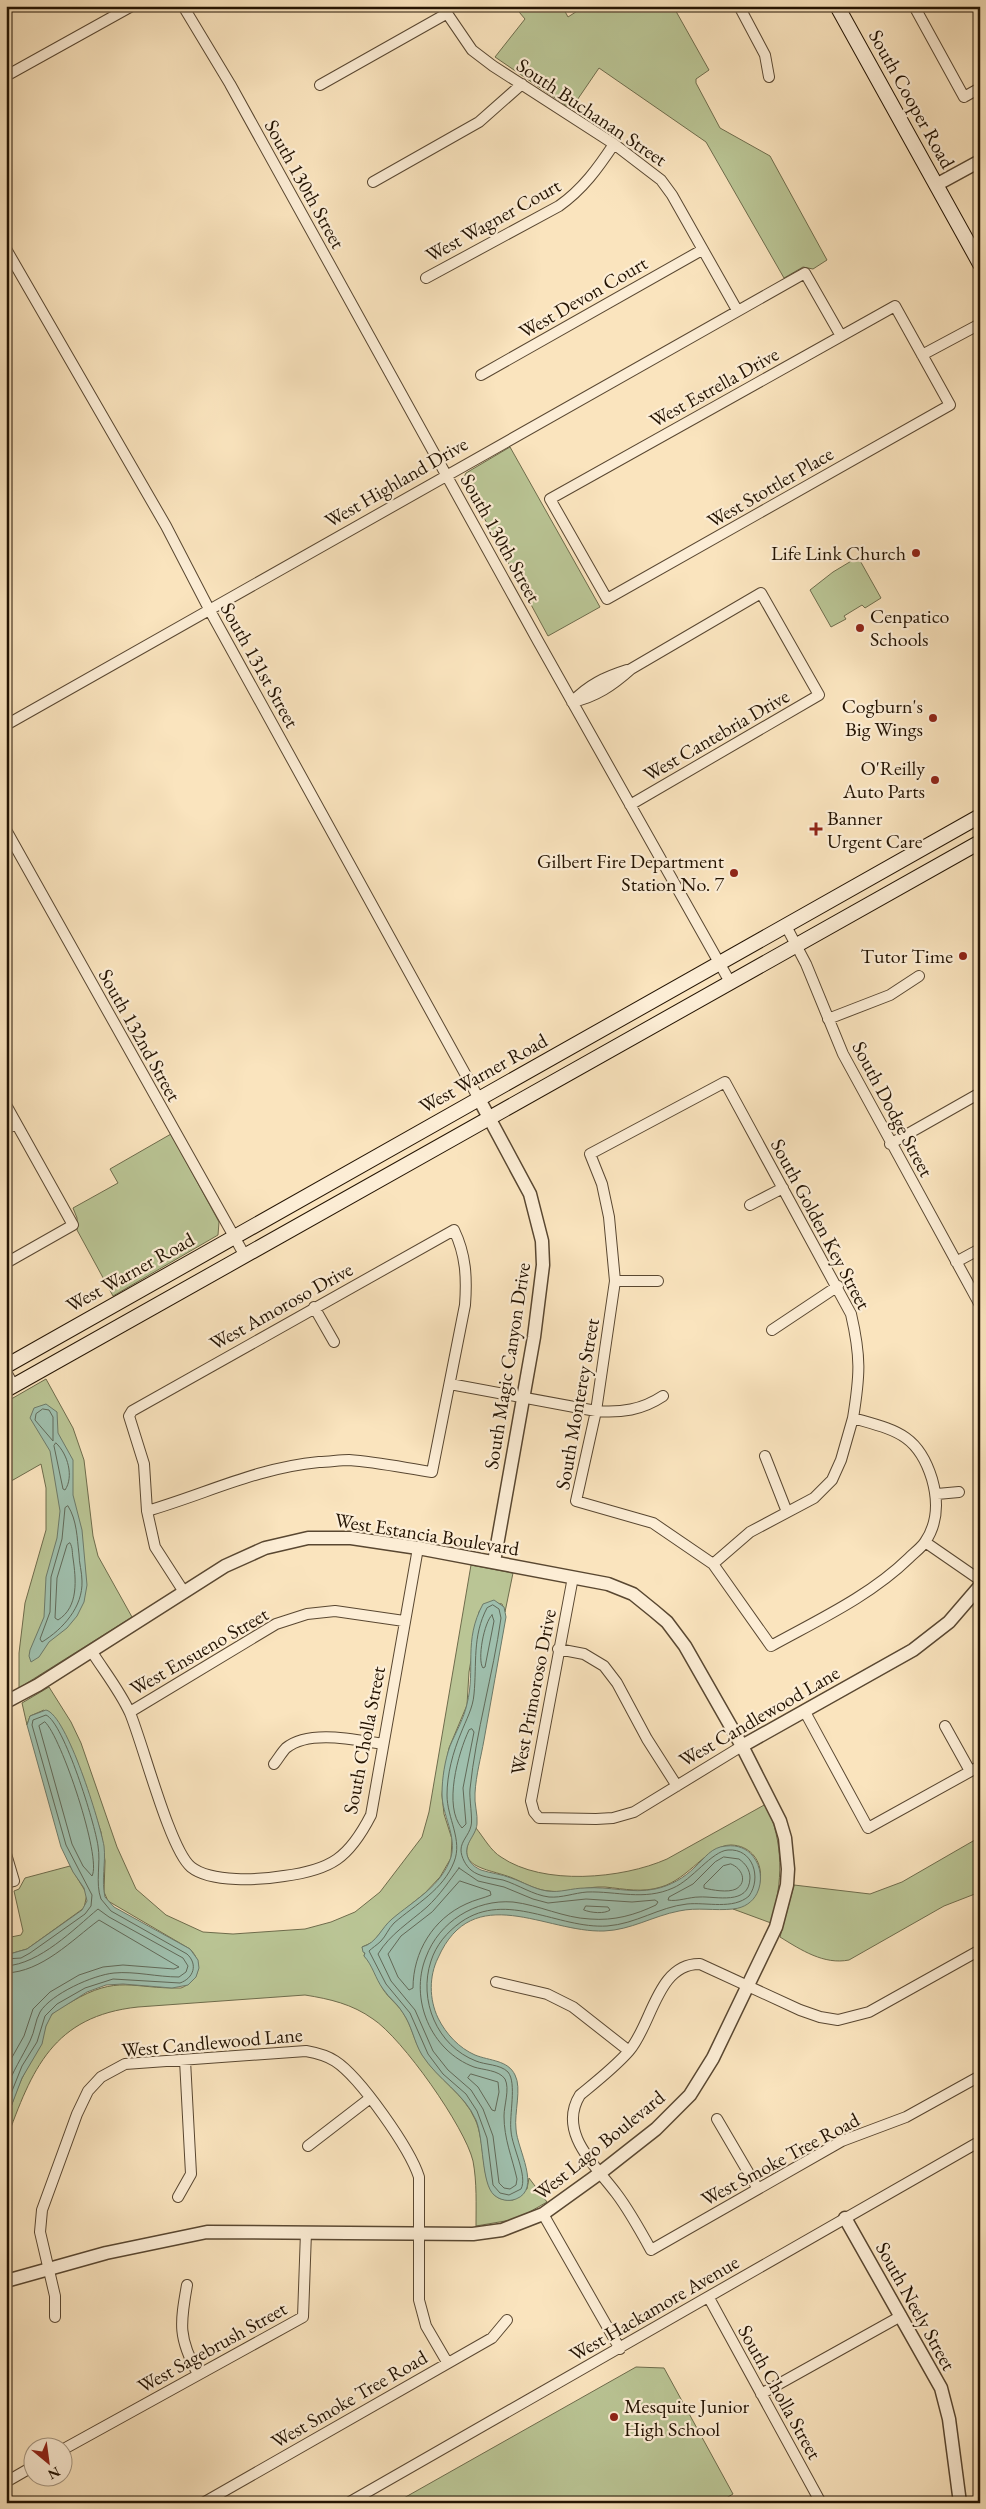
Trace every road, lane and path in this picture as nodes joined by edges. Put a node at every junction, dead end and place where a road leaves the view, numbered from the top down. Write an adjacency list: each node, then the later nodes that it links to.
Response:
1 (132, 6): 7 (street)
2 (183, 6): 25 (street, South 130th Street)
3 (738, 6): 8 (street)
4 (837, 6): 15 (main road, South Cooper Road)
5 (914, 6): 11 (street)
6 (444, 10): 9 (street, South Buchanan Street); 10 (street)
7 (6, 76)
8 (769, 77)
9 (522, 84): 12 (street, South Buchanan Street); 14 (street)
10 (320, 85)
11 (980, 88)
12 (614, 144): 17 (street, South Buchanan Street); 19 (street, West Wagner Court)
13 (980, 160): 15 (street)
14 (372, 182)
15 (936, 185): 18 (main road, South Cooper Road)
16 (6, 249): 27 (street, South 131st Street)
17 (702, 250): 20 (street, South Buchanan Street); 24 (street, West Devon Court)
18 (980, 264)
19 (426, 278)
20 (737, 310): 22 (street, West Highland Drive); 25 (street, West Highland Drive)
21 (980, 324): 23 (street)
22 (841, 336): 23 (street, West Estrella Drive); 26 (street, West Estrella Drive)
23 (922, 356): 26 (street, West Stottler Place)
24 (481, 375)
25 (446, 474): 27 (street, West Highland Drive); 28 (street, South 130th Street)
26 (607, 599)
27 (209, 610): 29 (street, West Highland Drive); 44 (street, South 131st Street)
28 (572, 702): 30 (street, South 130th Street); 30 (street, West Cantebria Drive)
29 (6, 725)
30 (630, 805): 38 (street, South 130th Street)
31 (980, 816): 33 (main road, West Warner Road)
32 (6, 830): 52 (street, South 132nd Street)
33 (936, 841): 35 (main road); 36 (main road, West Warner Road)
34 (980, 842): 35 (main road, West Warner Road)
35 (950, 859): 37 (main road, West Warner Road)
36 (786, 926): 37 (street, South Dodge Street); 38 (main road, West Warner Road)
37 (796, 946): 40 (main road, West Warner Road); 41 (street, South Dodge Street)
38 (720, 963): 40 (street, South 130th Street); 44 (main road, West Warner Road)
39 (919, 976): 41 (street)
40 (730, 982): 46 (main road, West Warner Road)
41 (828, 1020): 49 (street, South Dodge Street)
42 (725, 1082): 50 (street, South Golden Key Street); 57 (street, South Monterey Street)
43 (980, 1093): 49 (street)
44 (479, 1098): 46 (street, South Magic Canyon Drive); 52 (main road, West Warner Road)
45 (6, 1105): 47 (street)
46 (489, 1117): 54 (main road, West Warner Road); 68 (street, South Magic Canyon Drive)
47 (16, 1124): 48 (street); 56 (street)
48 (6, 1129)
49 (890, 1144): 55 (street, South Dodge Street)
50 (783, 1188): 51 (street); 59 (street, South Golden Key Street)
51 (750, 1206)
52 (233, 1238): 54 (street, South 132nd Street); 64 (main road, West Warner Road)
53 (980, 1249): 55 (street)
54 (245, 1256): 67 (main road, West Warner Road)
55 (956, 1262): 60 (street, South Dodge Street)
56 (6, 1263)
57 (615, 1281): 58 (street); 70 (street, South Monterey Street)
58 (658, 1281)
59 (838, 1286): 62 (street); 71 (street, South Golden Key Street)
60 (980, 1305)
61 (314, 1307): 63 (street); 66 (street, West Amoroso Drive); 75 (street, West Amoroso Drive)
62 (772, 1330)
63 (334, 1342)
64 (6, 1366)
65 (6, 1372): 67 (street)
66 (450, 1384): 68 (street); 75 (street)
67 (10, 1388)
68 (522, 1396): 70 (street); 79 (street, South Magic Canyon Drive)
69 (663, 1396): 70 (street)
70 (596, 1411): 80 (street, South Monterey Street)
71 (853, 1418): 74 (street); 76 (street)
72 (765, 1456): 76 (street)
73 (959, 1492): 74 (street)
74 (936, 1494): 77 (street)
75 (147, 1511): 84 (street)
76 (787, 1512): 80 (street)
77 (925, 1542): 80 (street, South Monterey Street); 82 (street)
78 (418, 1548): 79 (street, West Estancia Boulevard); 84 (street, West Estancia Boulevard); 85 (street, South Cholla Street)
79 (494, 1562): 81 (street, West Estancia Boulevard)
80 (713, 1564)
81 (573, 1577): 86 (street, West Primoroso Drive); 93 (street, West Estancia Boulevard)
82 (980, 1580)
83 (980, 1586): 90 (street, West Candlewood Lane)
84 (184, 1592): 87 (street, West Estancia Boulevard)
85 (404, 1621): 89 (street, West Ensueno Street); 92 (street, South Cholla Street)
86 (558, 1649): 96 (street); 97 (street, West Primoroso Drive)
87 (92, 1652): 88 (street, West Estancia Boulevard); 89 (street)
88 (6, 1702)
89 (130, 1712): 92 (street, South Cholla Street)
90 (804, 1712): 93 (street, West Candlewood Lane); 95 (street)
91 (945, 1726): 95 (street)
92 (383, 1744): 94 (street)
93 (742, 1746): 96 (street, West Candlewood Lane); 102 (street, West Lago Boulevard)
94 (274, 1764)
95 (975, 1769)
96 (676, 1786): 97 (street, West Candlewood Lane)
97 (534, 1812)
98 (6, 1854): 99 (street)
99 (10, 1882)
100 (980, 1950): 102 (street)
101 (496, 1982): 103 (street)
102 (749, 1985): 103 (street); 110 (street, West Lago Boulevard)
103 (629, 2051): 110 (street)
104 (185, 2060): 106 (street, West Candlewood Lane); 112 (street); 117 (street, West Candlewood Lane)
105 (980, 2076): 111 (street, West Smoke Tree Road)
106 (369, 2099): 109 (street); 116 (street, West Candlewood Lane)
107 (717, 2119): 111 (street)
108 (978, 2145): 114 (street, West Hackamore Avenue)
109 (308, 2146)
110 (600, 2173): 111 (street, West Smoke Tree Road); 113 (street, West Lago Boulevard)
111 (758, 2189)
112 (178, 2197)
113 (543, 2214): 116 (street, West Lago Boulevard); 124 (street)
114 (845, 2218): 120 (street, West Hackamore Avenue); 121 (street, South Neely Street)
115 (306, 2232): 116 (street, West Lago Boulevard); 117 (street, West Lago Boulevard); 126 (street, West Sagebrush Street)
116 (418, 2233): 125 (street, West Candlewood Lane)
117 (48, 2271): 118 (street, West Lago Boulevard); 122 (street)
118 (6, 2281)
119 (187, 2284): 126 (street)
120 (709, 2298): 124 (street, West Hackamore Avenue); 127 (street, South Cholla Street)
121 (901, 2316): 127 (street); 134 (street, South Neely Street)
122 (55, 2317)
123 (507, 2320): 125 (street, West Smoke Tree Road)
124 (620, 2348): 132 (street, West Hackamore Avenue)
125 (447, 2362): 131 (street, West Smoke Tree Road)
126 (198, 2374): 128 (street, West Sagebrush Street)
127 (761, 2394): 133 (street, South Cholla Street)
128 (72, 2444)
129 (22, 2473): 130 (street)
130 (6, 2482)
131 (203, 2503)
132 (348, 2503)
133 (822, 2503)
134 (960, 2503)

